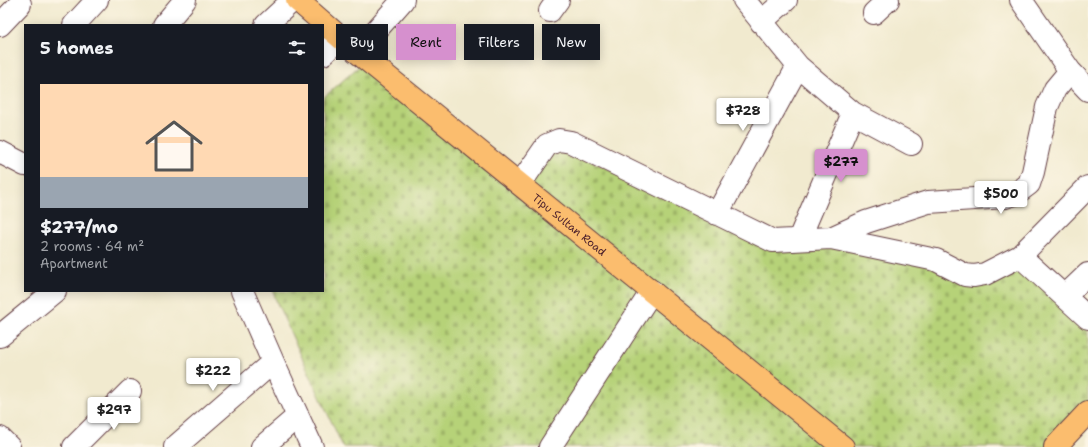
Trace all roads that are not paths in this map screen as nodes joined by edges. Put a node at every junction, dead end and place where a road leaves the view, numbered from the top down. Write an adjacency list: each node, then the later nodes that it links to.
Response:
1 (97, 0): 12 (street)
2 (186, 0): 13 (street)
3 (294, 0): 14 (street)
4 (297, 0): 16 (main road, Tipu Sultan Road)
5 (403, 0): 15 (street)
6 (744, 0): 10 (street)
7 (786, 0): 10 (street)
8 (1021, 0): 21 (street)
9 (20, 4): 11 (street)
10 (762, 22): 20 (street)
11 (0, 24)
12 (75, 24)
13 (165, 24)
14 (267, 24)
15 (382, 24)
16 (336, 34)
17 (336, 42): 18 (street)
18 (324, 53)
19 (367, 60): 27 (main road, Tipu Sultan Road)
20 (798, 66): 23 (street); 29 (street)
21 (1070, 71): 22 (street); 30 (street)
22 (1088, 90)
23 (853, 113): 24 (street); 31 (street)
24 (911, 144)
25 (0, 152): 26 (street)
26 (24, 164)
27 (520, 184): 29 (street); 34 (main road, Tipu Sultan Road)
28 (1088, 187): 32 (street)
29 (717, 214): 31 (street)
30 (831, 238): 31 (street); 32 (street)
31 (799, 239)
32 (1020, 256): 37 (street)
33 (1088, 274): 37 (street)
34 (652, 291): 48 (street); 49 (main road, Tipu Sultan Road)
35 (54, 292): 39 (street)
36 (242, 292): 40 (street)
37 (1065, 296): 38 (street)
38 (1088, 318)
39 (1, 335)
40 (273, 362): 43 (street); 45 (street)
41 (130, 391): 44 (street)
42 (1088, 412): 50 (main road)
43 (298, 416): 46 (street); 47 (street)
44 (74, 447)
45 (175, 447)
46 (262, 447)
47 (312, 447)
48 (550, 447)
49 (843, 447)
50 (1055, 447)

